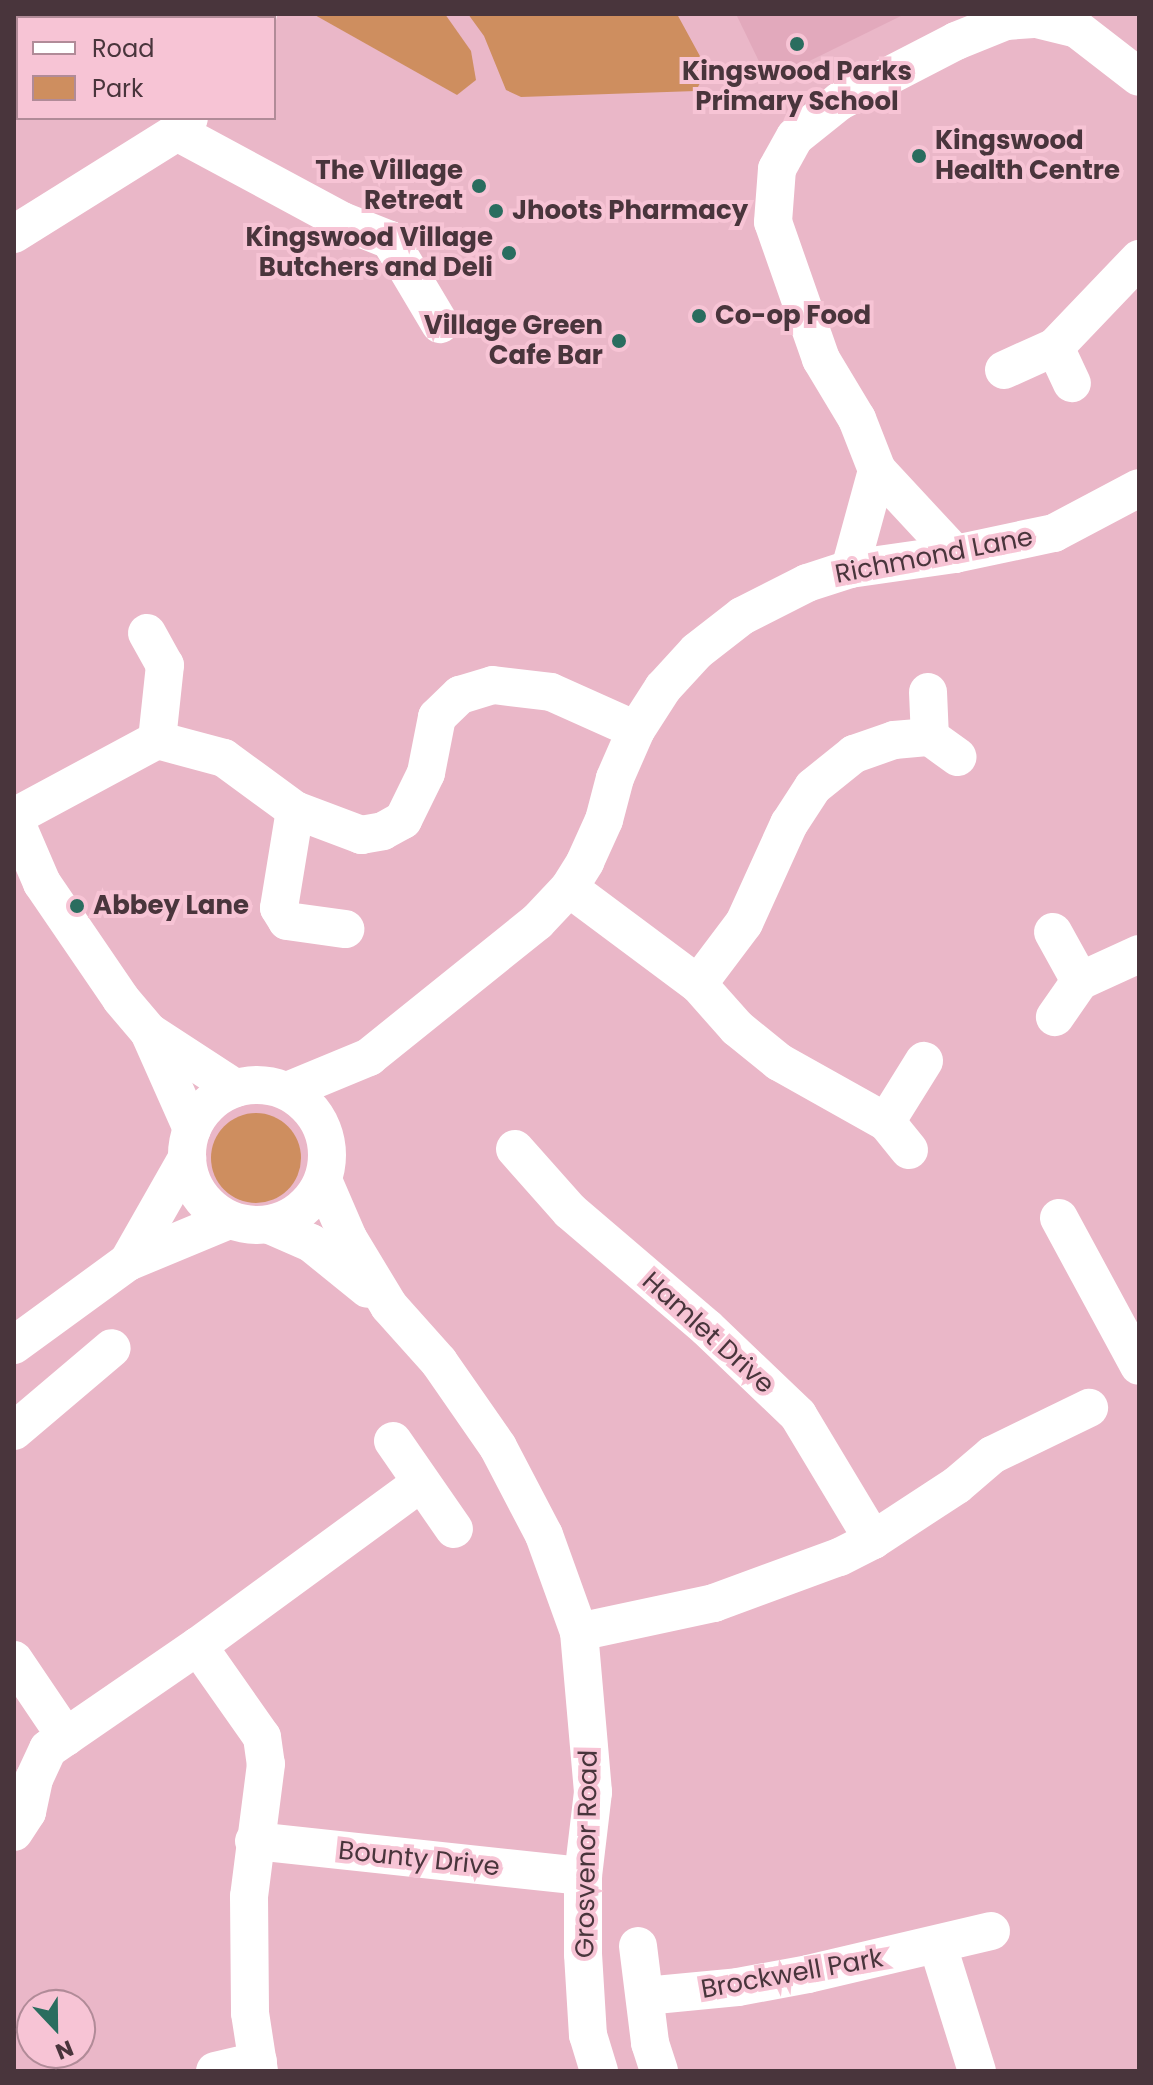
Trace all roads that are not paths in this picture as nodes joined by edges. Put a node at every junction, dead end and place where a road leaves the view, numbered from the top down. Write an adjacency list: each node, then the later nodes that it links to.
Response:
1 (1139, 77): 9 (street)
2 (183, 125): 3 (street); 5 (street)
3 (14, 234)
4 (1139, 259): 6 (street)
5 (440, 324)
6 (1055, 347): 7 (street); 8 (street)
7 (1004, 370)
8 (1072, 383)
9 (877, 470): 11 (street); 12 (street)
10 (1139, 488): 11 (street, Richmond Lane)
11 (955, 554): 12 (street, Richmond Lane)
12 (850, 569): 15 (street, Richmond Lane)
13 (147, 633): 16 (street)
14 (928, 692): 24 (street)
15 (636, 730): 17 (street); 19 (street, Richmond Lane)
16 (157, 740): 17 (street); 18 (street)
17 (295, 810): 20 (street)
18 (14, 818): 26 (street)
19 (569, 888): 24 (street); 27 (street, Richmond Lane)
20 (345, 929)
21 (1053, 932): 23 (street)
22 (1139, 954): 23 (street)
23 (1080, 981): 25 (street)
24 (698, 984): 28 (street)
25 (1055, 1017)
26 (149, 1032): 29 (street); 32 (street)
27 (369, 1057): 30 (street, Richmond Lane); 31 (street, Richmond Lane)
28 (924, 1061)
29 (235, 1088): 30 (street); 32 (street)
30 (287, 1091): 31 (street)
31 (323, 1129): 34 (street)
32 (189, 1144): 36 (street); 38 (street)
33 (515, 1149): 48 (street, Hamlet Drive)
34 (323, 1180): 37 (street); 39 (street, Grosvenor Road)
35 (1059, 1218): 42 (street)
36 (229, 1220): 37 (street); 38 (street)
37 (270, 1225): 39 (street, Grosvenor Road)
38 (128, 1262): 40 (street)
39 (389, 1306): 49 (street, Grosvenor Road)
40 (14, 1345)
41 (112, 1348): 44 (street)
42 (1139, 1366)
43 (1089, 1408): 48 (street)
44 (14, 1431)
45 (393, 1441): 46 (street)
46 (421, 1483): 47 (street); 50 (street)
47 (454, 1529)
48 (873, 1540): 49 (street)
49 (579, 1632): 55 (street, Grosvenor Road)
50 (198, 1646): 52 (street); 54 (street)
51 (14, 1660): 52 (street)
52 (66, 1737): 53 (street)
53 (14, 1832)
54 (254, 1841): 55 (street, Bounty Drive); 60 (street)
55 (583, 1876): 62 (street, Grosvenor Road)
56 (991, 1931): 58 (street, Brockwell Park)
57 (638, 1946): 59 (street)
58 (938, 1946): 59 (street, Brockwell Park); 64 (street)
59 (645, 1996): 63 (street)
60 (258, 2066): 61 (street)
61 (215, 2071)
62 (599, 2071)
63 (659, 2071)
64 (977, 2071)

